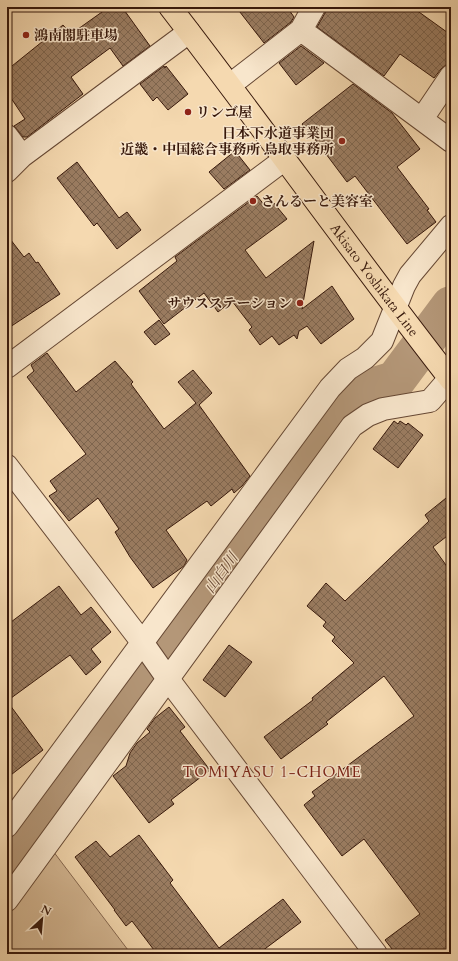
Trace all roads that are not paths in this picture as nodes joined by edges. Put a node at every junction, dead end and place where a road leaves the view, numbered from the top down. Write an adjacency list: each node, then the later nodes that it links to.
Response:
1 (170, 7): 4 (main road, Akisato Yoshikata Line)
2 (314, 7): 3 (street)
3 (301, 30): 6 (street); 7 (street)
4 (189, 32): 6 (main road, Akisato Yoshikata Line); 11 (street)
5 (451, 76): 7 (street)
6 (230, 85): 10 (main road, Akisato Yoshikata Line)
7 (422, 119): 9 (street)
8 (7, 136): 11 (street)
9 (451, 141)
10 (285, 159): 13 (main road, Akisato Yoshikata Line); 14 (street)
11 (15, 163)
12 (451, 226): 13 (street)
13 (395, 308): 15 (main road, Akisato Yoshikata Line); 17 (street)
14 (7, 367)
15 (451, 379): 17 (street)
16 (7, 466): 17 (street)
17 (155, 660): 18 (street); 19 (street); 20 (street)
18 (7, 826)
19 (7, 900)
20 (376, 954)

